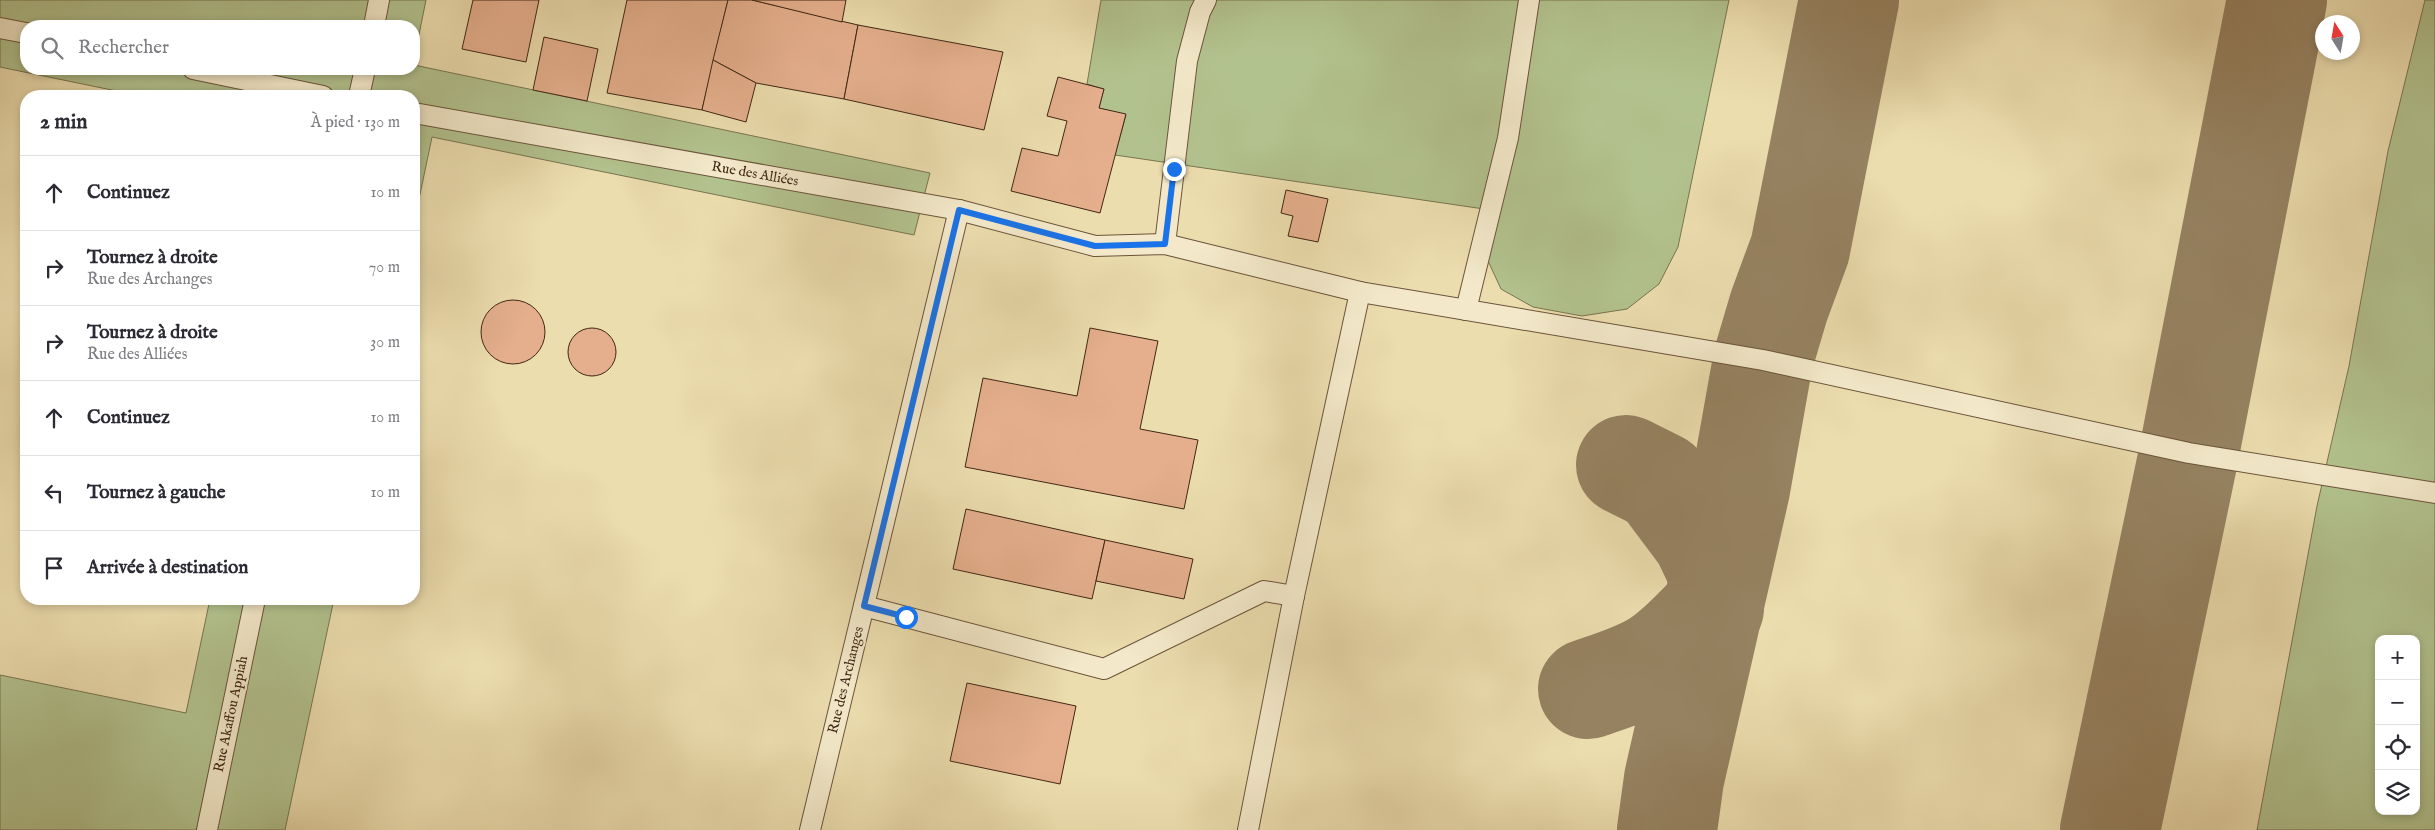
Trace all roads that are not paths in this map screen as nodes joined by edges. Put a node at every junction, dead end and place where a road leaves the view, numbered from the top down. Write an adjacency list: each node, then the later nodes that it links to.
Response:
1 (379, 0): 4 (lane)
2 (1206, 0): 13 (lane)
3 (1529, 0): 15 (lane)
4 (375, 20)
5 (0, 28): 6 (lane)
6 (20, 32)
7 (222, 75): 9 (lane)
8 (364, 75): 10 (lane)
9 (294, 90)
10 (361, 90)
11 (420, 114): 12 (lane, Rue des Alliées)
12 (959, 210): 13 (lane, Rue des Alliées); 19 (lane, Rue des Archanges)
13 (1165, 244): 14 (lane, Rue des Alliées)
14 (1360, 292): 15 (lane, Rue des Alliées); 17 (lane)
15 (1466, 310): 16 (lane, Rue des Alliées)
16 (2435, 493)
17 (1294, 596): 19 (lane); 22 (lane)
18 (254, 605): 20 (lane, Rue Akaffou Appiah)
19 (864, 606): 21 (lane, Rue des Archanges)
20 (207, 830)
21 (810, 830)
22 (1248, 830)

